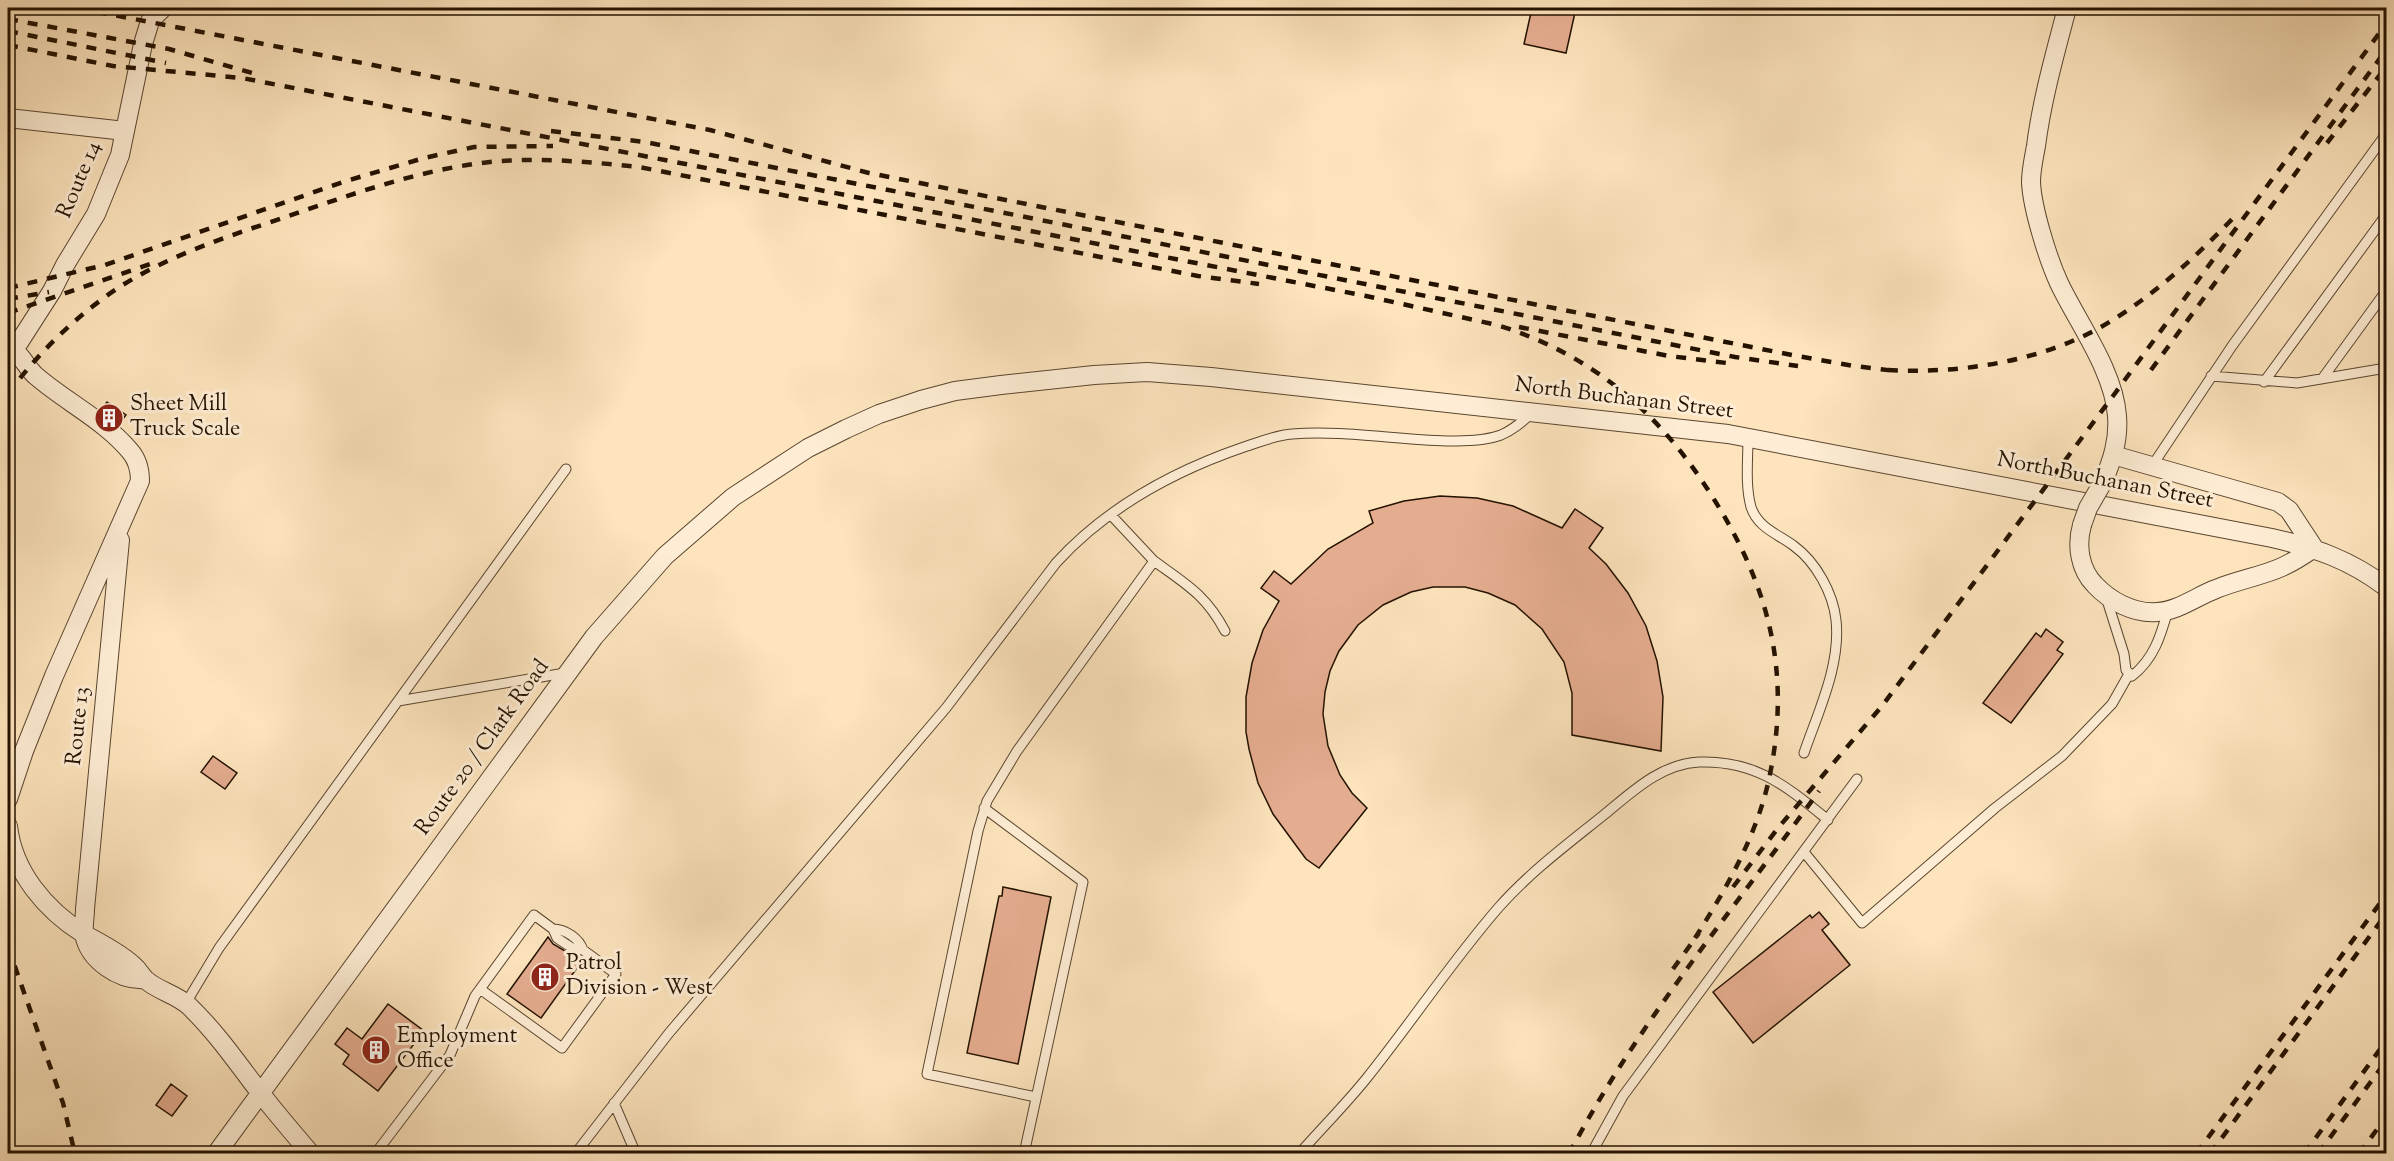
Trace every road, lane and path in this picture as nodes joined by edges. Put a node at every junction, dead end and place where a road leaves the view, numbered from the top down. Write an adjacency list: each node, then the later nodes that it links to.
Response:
1 (163, 8): 4 (street, Route 14)
2 (2067, 8): 16 (street)
3 (8, 118): 4 (street)
4 (125, 131): 8 (street, Route 14)
5 (2386, 134): 10 (lane)
6 (2386, 215): 12 (lane)
7 (2386, 291): 11 (lane)
8 (10, 352): 20 (street, Route 13)
9 (2386, 368): 11 (lane)
10 (2211, 376): 12 (lane); 17 (lane)
11 (2322, 379): 12 (lane)
12 (2264, 382)
13 (1532, 412): 14 (street, North Buchanan Street); 15 (street, North Buchanan Street); 19 (lane)
14 (846, 429): 27 (street, Route 20 / Clark Road)
15 (1748, 438): 21 (street, North Buchanan Street); 30 (lane)
16 (2113, 455): 17 (street); 24 (street, bridge)
17 (2152, 466): 21 (street)
18 (566, 469): 29 (lane)
19 (1110, 515): 22 (lane); 42 (lane)
20 (121, 523): 32 (street, Route 13); 37 (street, Route 13)
21 (2314, 549): 23 (street, North Buchanan Street); 25 (street)
22 (1154, 561): 26 (lane); 33 (lane)
23 (2386, 587)
24 (2105, 595): 25 (street); 28 (lane)
25 (2168, 610): 28 (lane)
26 (1225, 631)
27 (568, 673): 29 (lane); 40 (street, Route 20 / Clark Road)
28 (2128, 674): 36 (lane)
29 (398, 701): 39 (lane)
30 (1804, 753)
31 (1857, 779): 34 (lane)
32 (8, 799)
33 (984, 808): 41 (lane); 41 (lane)
34 (1827, 820): 36 (lane); 49 (lane)
35 (8, 826): 37 (street)
36 (1804, 852): 50 (lane)
37 (84, 934): 39 (street)
38 (480, 989): 38 (lane); 45 (lane)
39 (186, 1003): 40 (street)
40 (260, 1093): 43 (street, Route 20 / Clark Road); 44 (street)
41 (1036, 1097): 48 (lane)
42 (614, 1104): 46 (lane); 47 (lane)
43 (216, 1154)
44 (311, 1154)
45 (375, 1154)
46 (575, 1154)
47 (636, 1154)
48 (1024, 1154)
49 (1299, 1154)
50 (1591, 1154)

